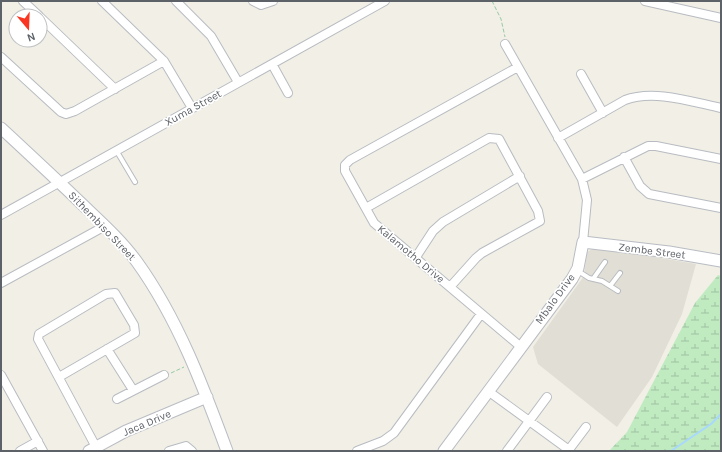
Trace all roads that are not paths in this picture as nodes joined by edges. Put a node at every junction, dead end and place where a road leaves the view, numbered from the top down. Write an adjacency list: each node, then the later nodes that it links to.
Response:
1 (102, 1): 11 (street)
2 (176, 1): 15 (street)
3 (253, 1): 4 (street)
4 (273, 1)
5 (385, 1): 12 (street, Xuma Street)
6 (645, 1): 7 (street)
7 (721, 18)
8 (48, 24): 16 (street)
9 (506, 44): 13 (street, Mbalo Drive)
10 (1, 57): 16 (street)
11 (164, 61): 16 (street); 18 (street)
12 (272, 64): 15 (street, Xuma Street); 17 (street)
13 (518, 67): 22 (street, Mbalo Drive); 30 (street, Kalamotho Drive)
14 (581, 74): 20 (street)
15 (238, 82): 18 (street, Xuma Street)
16 (114, 89)
17 (288, 93)
18 (192, 108): 23 (street, Xuma Street)
19 (721, 108): 20 (street)
20 (603, 113): 22 (street)
21 (1, 128): 28 (street, Sithembiso Street)
22 (558, 138): 27 (street, Mbalo Drive)
23 (116, 150): 28 (street, Xuma Street); 29 (lane)
24 (624, 157): 25 (street); 27 (street); 31 (street)
25 (721, 159)
26 (520, 176): 30 (street); 35 (street); 42 (street)
27 (582, 179): 34 (street, Mbalo Drive)
28 (59, 182): 32 (street, Xuma Street); 33 (street, Sithembiso Street)
29 (135, 182)
30 (366, 208): 35 (street, Kalamotho Drive)
31 (721, 208)
32 (1, 215)
33 (105, 226): 41 (street); 53 (street, Sithembiso Street)
34 (583, 242): 36 (street, Zembe Street); 38 (street, Mbalo Drive)
35 (416, 257): 42 (street, Kalamotho Drive)
36 (721, 261)
37 (605, 262): 40 (lane)
38 (576, 270): 40 (lane); 46 (street, Mbalo Drive)
39 (620, 273): 43 (lane)
40 (593, 279): 43 (lane)
41 (1, 283)
42 (450, 286): 45 (street, Kalamotho Drive)
43 (610, 286): 44 (lane)
44 (618, 291)
45 (481, 314): 46 (street, Kalamotho Drive); 66 (street)
46 (521, 347): 52 (street, Mbalo Drive)
47 (107, 349): 50 (street); 50 (street); 51 (street)
48 (1, 374): 58 (street)
49 (164, 375): 51 (street)
50 (59, 377): 59 (street)
51 (133, 390): 55 (street)
52 (488, 391): 56 (street); 67 (street, Mbalo Drive)
53 (207, 397): 59 (street, Jaca Drive); 65 (street, Sithembiso Street)
54 (547, 397): 56 (street)
55 (117, 399)
56 (529, 422): 60 (street); 68 (street)
57 (586, 427): 60 (street)
58 (38, 441): 61 (street); 62 (street)
59 (93, 449)
60 (568, 450)
61 (20, 451)
62 (43, 451)
63 (169, 451): 64 (street)
64 (192, 451)
65 (227, 451)
66 (357, 451)
67 (444, 451)
68 (507, 451)

